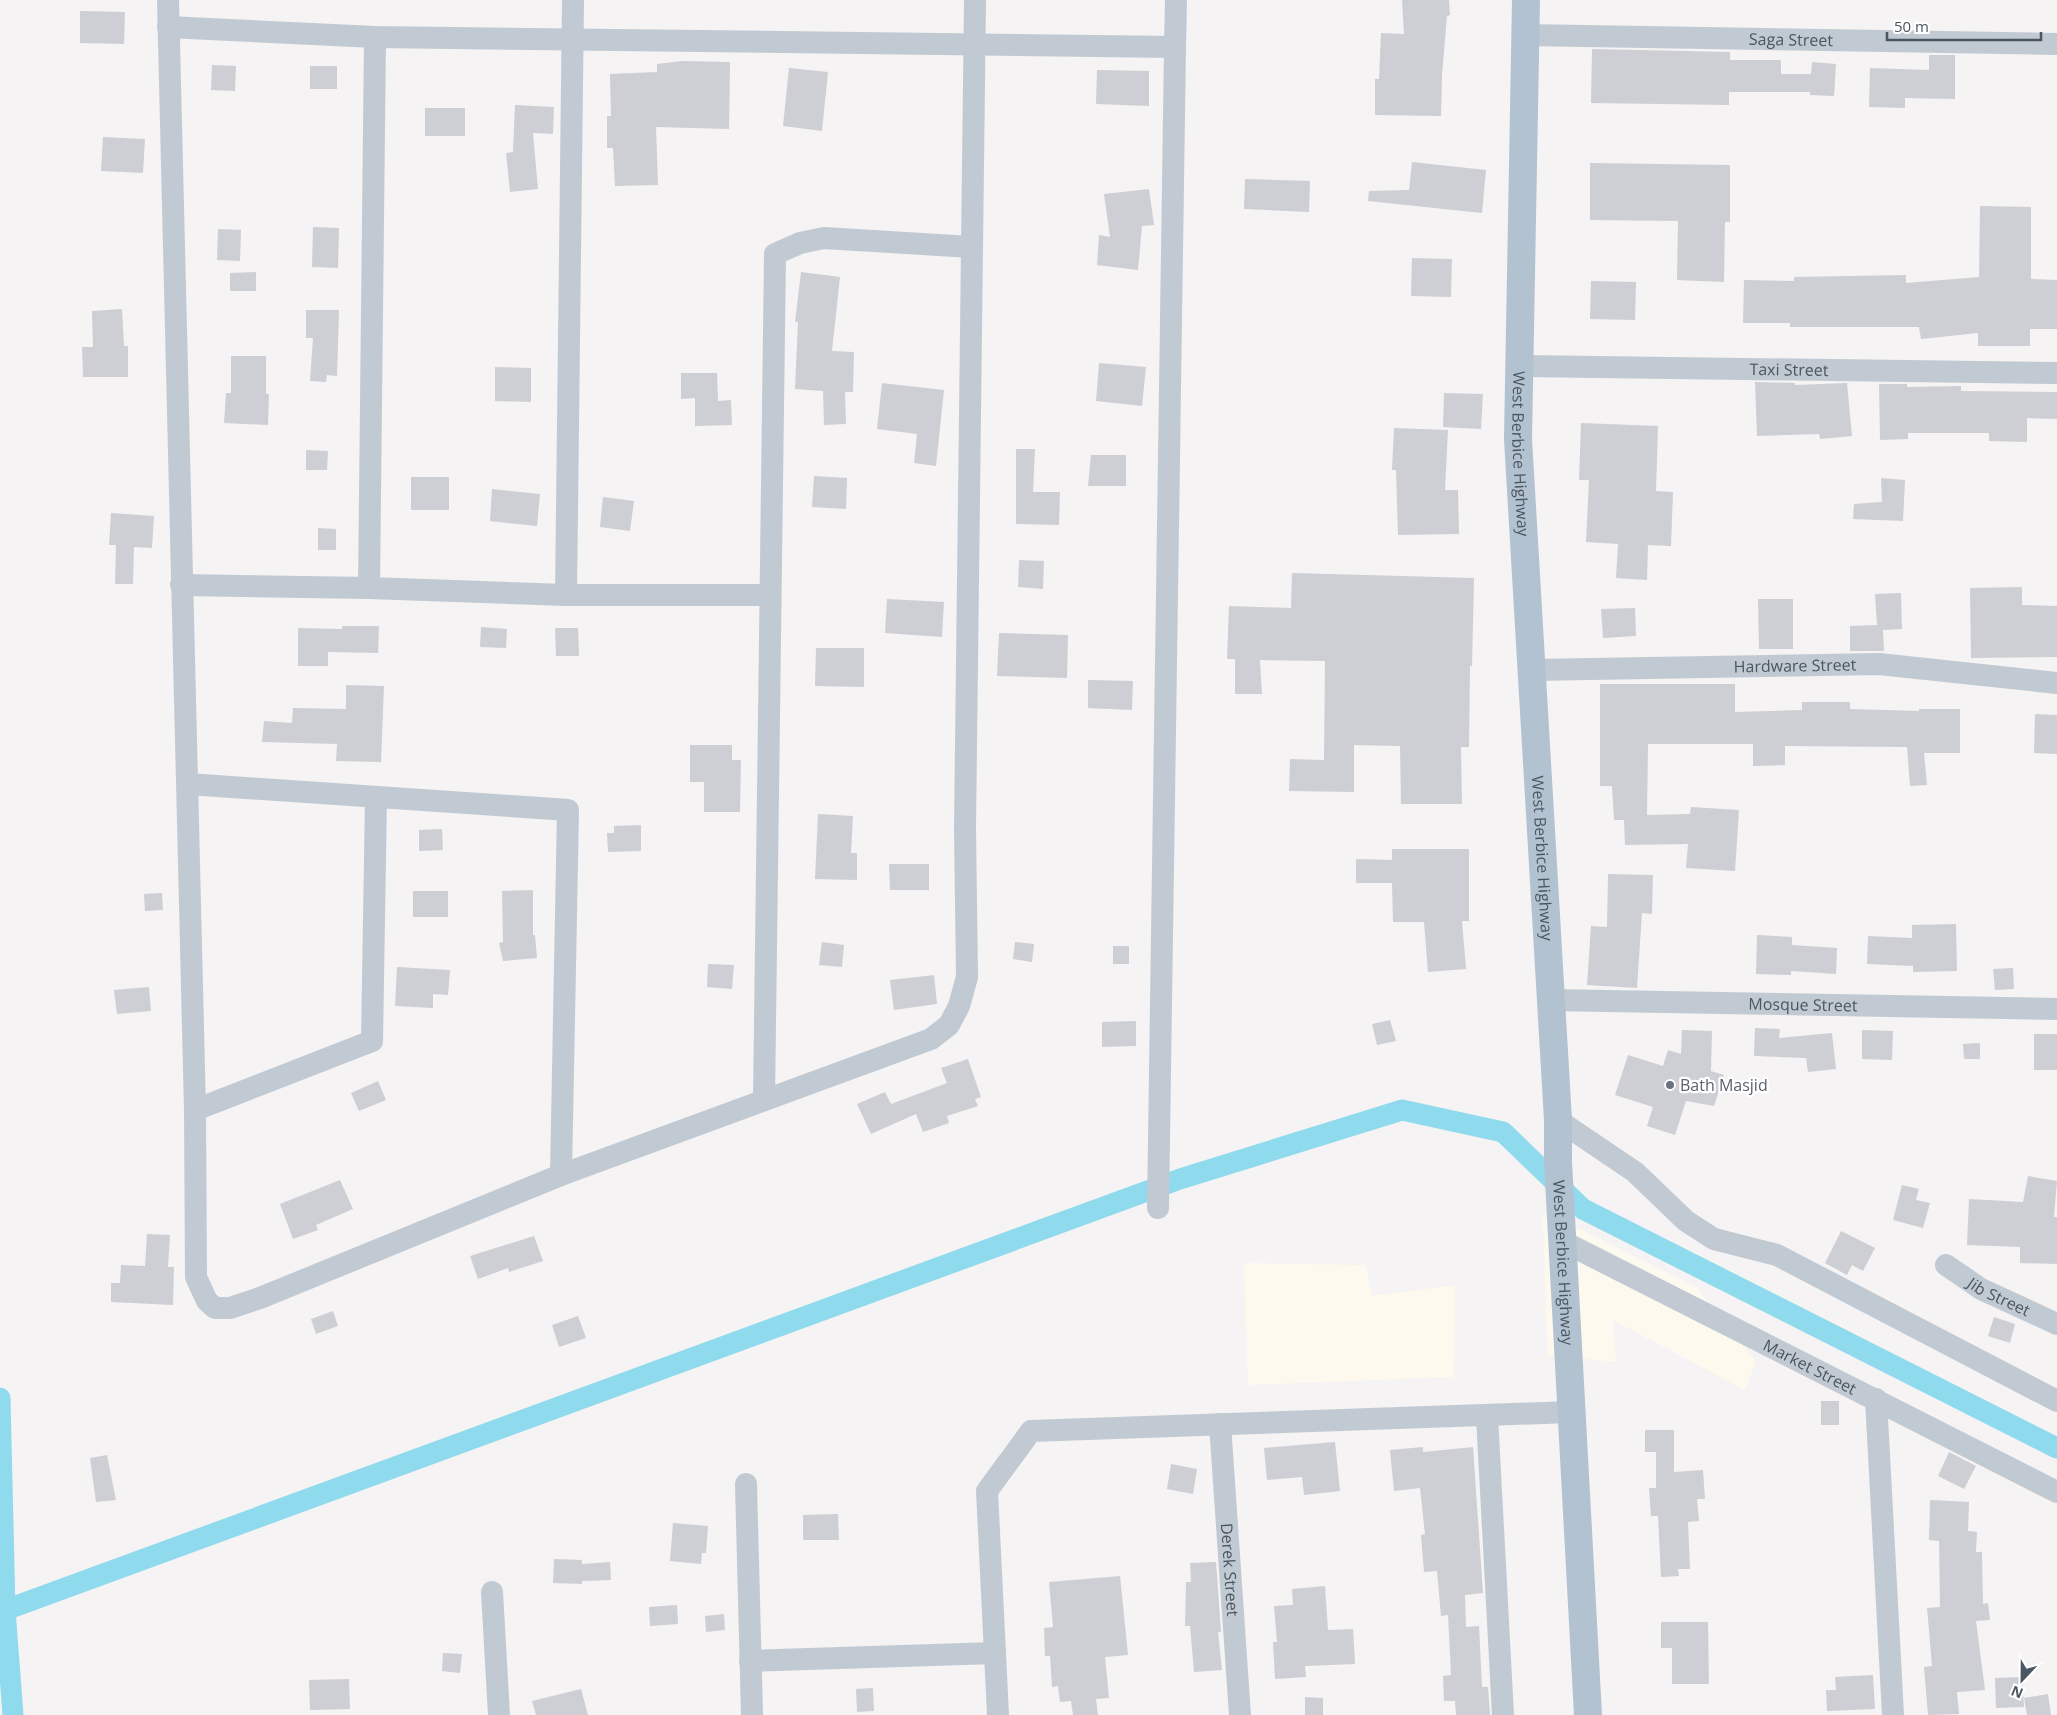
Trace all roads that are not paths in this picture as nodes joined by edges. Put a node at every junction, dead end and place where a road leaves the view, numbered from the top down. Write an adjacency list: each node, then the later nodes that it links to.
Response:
1 (168, 0): 6 (street)
2 (573, 0): 9 (street)
3 (976, 0): 10 (street)
4 (1176, 0): 12 (street)
5 (1526, 0): 7 (main road, West Berbice Highway)
6 (168, 27): 8 (street); 16 (street)
7 (1525, 34): 11 (street, Saga Street); 14 (main road, West Berbice Highway)
8 (375, 37): 9 (street); 17 (street)
9 (572, 40): 10 (street); 18 (street)
10 (976, 44): 12 (street); 13 (street)
11 (2057, 44)
12 (1175, 47): 30 (street)
13 (971, 247): 19 (street); 26 (street)
14 (1520, 366): 15 (street, Taxi Street); 20 (main road, West Berbice Highway)
15 (2057, 374)
16 (182, 585): 17 (street); 22 (street)
17 (369, 588): 18 (street)
18 (566, 595): 19 (street)
19 (769, 595): 26 (street)
20 (1533, 670): 21 (street, Hardware Street); 24 (main road, West Berbice Highway)
21 (2057, 683)
22 (188, 784): 23 (street); 27 (street)
23 (376, 797): 27 (street); 29 (street)
24 (1549, 1000): 25 (street, Mosque Street); 28 (main road, West Berbice Highway)
25 (2057, 1009)
26 (764, 1100): 29 (street)
27 (195, 1110): 29 (street)
28 (1558, 1120): 31 (main road, West Berbice Highway); 35 (street)
29 (561, 1175)
30 (1158, 1208)
31 (1562, 1241): 34 (street, Market Street); 36 (main road, West Berbice Highway)
32 (1946, 1265): 33 (street, Jib Street)
33 (2057, 1324)
34 (1876, 1399): 40 (street, Market Street); 50 (street)
35 (2057, 1401)
36 (1571, 1412): 37 (street); 49 (main road, West Berbice Highway)
37 (1487, 1416): 38 (street); 48 (street)
38 (1220, 1424): 42 (street); 47 (street, Derek Street)
39 (746, 1484): 43 (street)
40 (2057, 1492)
41 (492, 1592): 44 (street)
42 (994, 1653): 43 (street); 46 (street)
43 (750, 1661): 45 (street)
44 (499, 1715)
45 (752, 1715)
46 (998, 1715)
47 (1240, 1715)
48 (1502, 1715)
49 (1588, 1715)
50 (1893, 1715)

